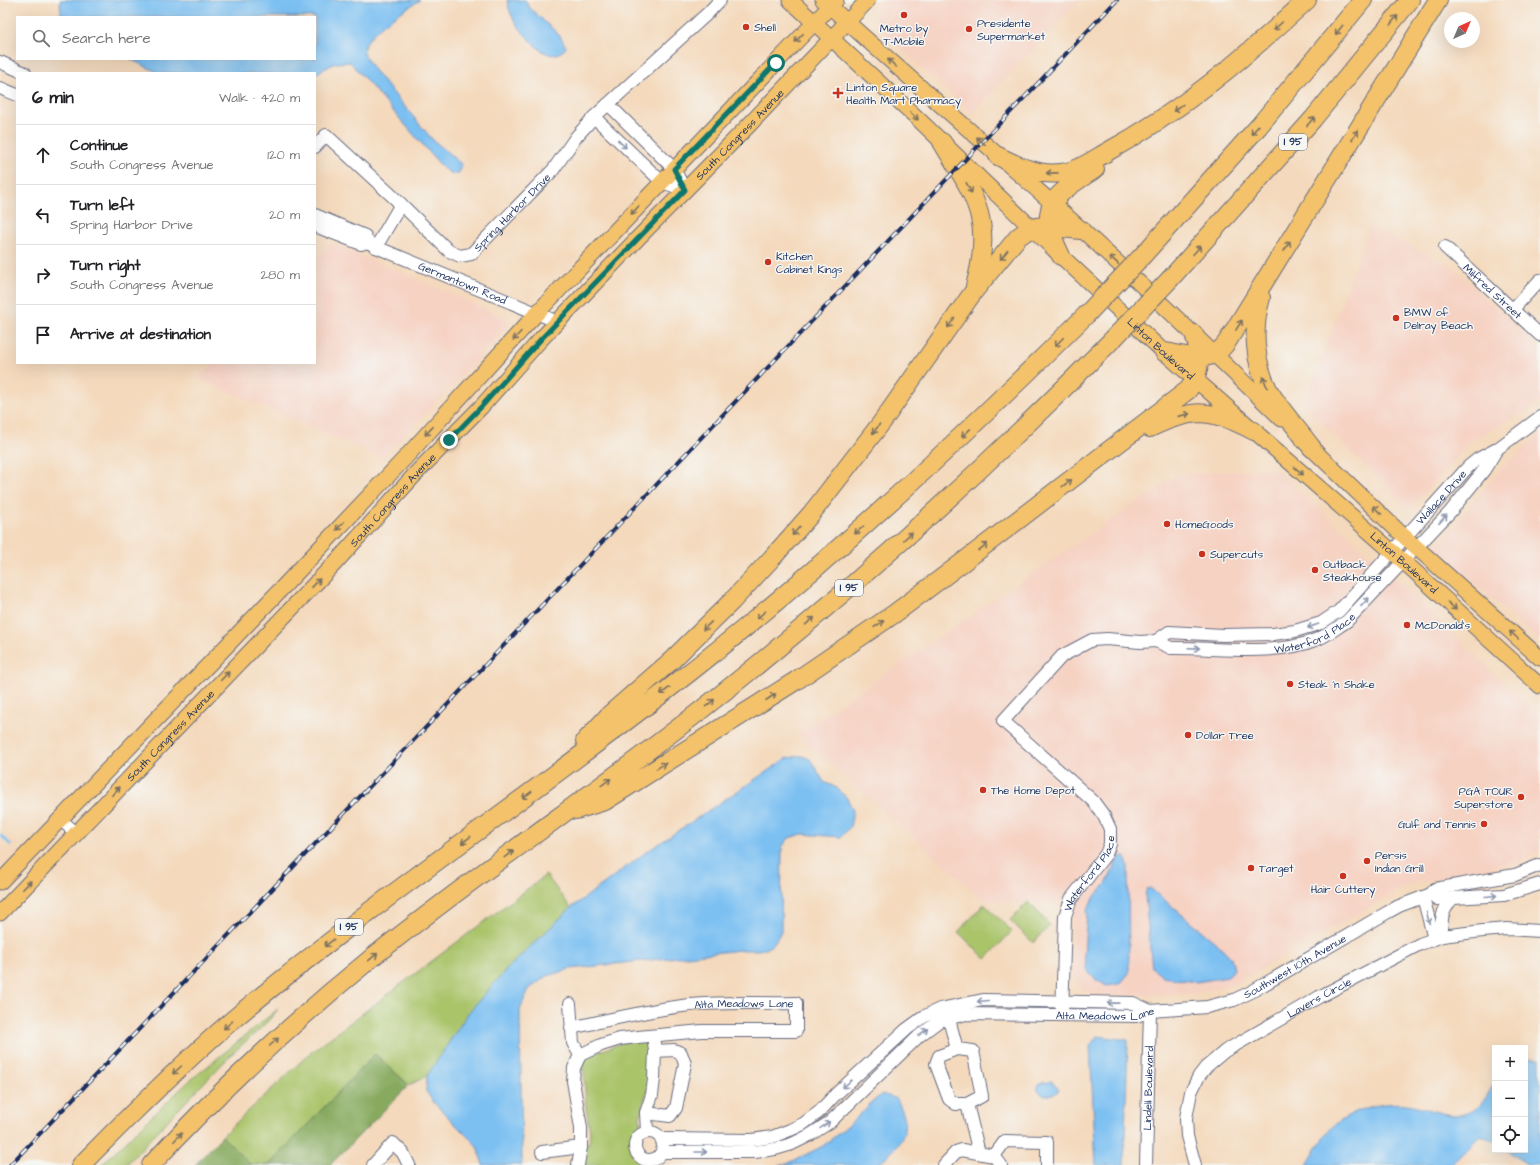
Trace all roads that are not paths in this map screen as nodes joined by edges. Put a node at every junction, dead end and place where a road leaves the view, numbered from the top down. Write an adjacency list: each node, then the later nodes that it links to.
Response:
1 (720, 0): 16 (street, Spring Harbor Drive)
2 (790, 0): 9 (main road, Linton Boulevard)
3 (868, 0): 10 (main road, South Congress Avenue)
4 (1307, 0): 18 (highway, one-way to 18)
5 (1363, 0): 58 (highway, I 95, one-way to 58, bridge)
6 (1410, 0): 59 (highway, I 95, one-way to 6, bridge)
7 (1438, 0): 37 (highway, one-way to 7)
8 (830, 2): 9 (main road, South Congress Avenue); 10 (main road)
9 (814, 22): 11 (main road, Linton Boulevard); 22 (main road, South Congress Avenue, one-way to 22)
10 (847, 22): 11 (main road, South Congress Avenue); 21 (main road, one-way to 10)
11 (831, 38): 19 (main road, Linton Boulevard, one-way to 19); 24 (main road, South Congress Avenue)
12 (0, 62): 13 (street)
13 (23, 72)
14 (0, 88): 15 (street)
15 (16, 95)
16 (608, 104): 17 (street, Spring Harbor Drive); 22 (street)
17 (594, 117): 23 (street, one-way to 23); 25 (street, Spring Harbor Drive)
18 (1138, 135): 21 (highway, one-way to 21); 26 (highway)
19 (942, 142): 32 (main road, Linton Boulevard); 39 (highway, one-way to 39)
20 (316, 146): 25 (street, Spring Harbor Drive)
21 (998, 156): 26 (main road)
22 (674, 169): 23 (main road, South Congress Avenue); 24 (street)
23 (662, 182): 24 (street); 41 (main road, South Congress Avenue, one-way to 41)
24 (685, 190): 42 (main road, South Congress Avenue)
25 (401, 204): 34 (street)
26 (1053, 204): 30 (highway); 33 (main road)
27 (316, 215): 31 (street, Germantown Road)
28 (316, 218): 31 (street)
29 (316, 226): 34 (street, Germantown Road)
30 (1049, 226): 32 (highway); 33 (highway); 36 (highway)
31 (345, 228): 34 (street, Germantown Road)
32 (1031, 228): 36 (main road, Linton Boulevard); 39 (highway, one-way to 39)
33 (1081, 230): 43 (main road, one-way to 33)
34 (372, 244): 41 (street, Germantown Road)
35 (1445, 247): 40 (street, Milfred Street)
36 (1061, 256): 45 (main road, Linton Boulevard)
37 (1267, 280): 46 (highway, one-way to 37); 51 (highway, one-way to 37)
38 (1540, 280): 40 (street)
39 (974, 292): 58 (highway, one-way to 58)
40 (1513, 309): 44 (street, Milfred Street)
41 (537, 313): 42 (street, Germantown Road); 52 (main road, South Congress Avenue, one-way to 52)
42 (558, 322): 53 (main road, South Congress Avenue)
43 (1194, 334): 46 (highway)
44 (1540, 335)
45 (1164, 352): 46 (highway); 47 (main road, Linton Boulevard)
46 (1206, 355): 47 (highway); 51 (main road, Linton Boulevard)
47 (1195, 380): 49 (main road, Linton Boulevard); 50 (highway)
48 (1540, 417): 54 (street, Wallace Drive)
49 (1254, 431): 50 (highway, one-way to 49); 55 (main road, Linton Boulevard, one-way to 55)
50 (1122, 441): 59 (highway, one-way to 50)
51 (1312, 448): 54 (main road, Linton Boulevard, one-way to 51)
52 (405, 458): 53 (street); 60 (main road, South Congress Avenue, one-way to 60)
53 (419, 470): 61 (main road, South Congress Avenue, one-way to 53)
54 (1411, 542): 55 (street, Wallace Drive); 56 (main road, Linton Boulevard, one-way to 54)
55 (1397, 557): 57 (main road, Linton Boulevard, one-way to 57); 70 (street, Waterford Place)
56 (1540, 658)
57 (1540, 686)
58 (556, 773): 92 (highway, I 95, one-way to 92)
59 (564, 813): 93 (highway, I 95, one-way to 59)
60 (60, 819): 61 (street); 63 (main road, South Congress Avenue)
61 (76, 833): 67 (main road, South Congress Avenue, one-way to 61)
62 (1540, 866): 65 (street, Southwest 10th Avenue)
63 (0, 882)
64 (1540, 884): 66 (street, one-way to 64)
65 (1427, 896): 66 (street); 69 (street, one-way to 69); 72 (street, Southwest 10th Avenue)
66 (1452, 899): 69 (street)
67 (0, 913)
68 (1540, 931): 69 (street, Lavers Circle)
69 (1438, 937): 100 (street, Lavers Circle)
70 (1063, 1002): 72 (street, Alta Meadows Lane, one-way to 70); 73 (street, Alta Meadows Lane, one-way to 73); 74 (street, Waterford Place)
71 (570, 1004): 75 (street)
72 (1150, 1011): 74 (street, Alta Meadows Lane); 99 (street, Lindell Boulevard)
73 (948, 1013): 74 (street, Alta Meadows Lane); 77 (street, Alta Meadows Lane); 78 (street); 81 (street, Alta Meadows Lane, one-way to 73)
74 (1062, 1015)
75 (571, 1028): 76 (street, Alta Meadows Lane); 80 (street)
76 (654, 1036): 79 (street); 80 (street, Alta Meadows Lane)
77 (886, 1048): 81 (street); 85 (street, one-way to 85)
78 (958, 1049): 82 (street); 82 (street)
79 (656, 1051): 83 (street); 83 (street)
80 (580, 1055): 86 (street)
81 (895, 1059): 88 (street, Alta Meadows Lane, one-way to 81)
82 (967, 1104): 89 (street)
83 (646, 1113): 84 (street)
84 (647, 1132): 85 (street); 91 (street)
85 (662, 1139): 88 (street)
86 (581, 1148): 87 (street); 96 (street)
87 (542, 1152)
88 (662, 1152): 91 (street)
89 (979, 1153): 90 (street); 97 (street)
90 (997, 1160): 98 (street)
91 (648, 1162)
92 (81, 1165)
93 (151, 1165)
94 (373, 1165): 95 (street)
95 (409, 1165)
96 (578, 1165)
97 (944, 1165)
98 (1047, 1165)
99 (1146, 1165)
100 (1195, 1165)

